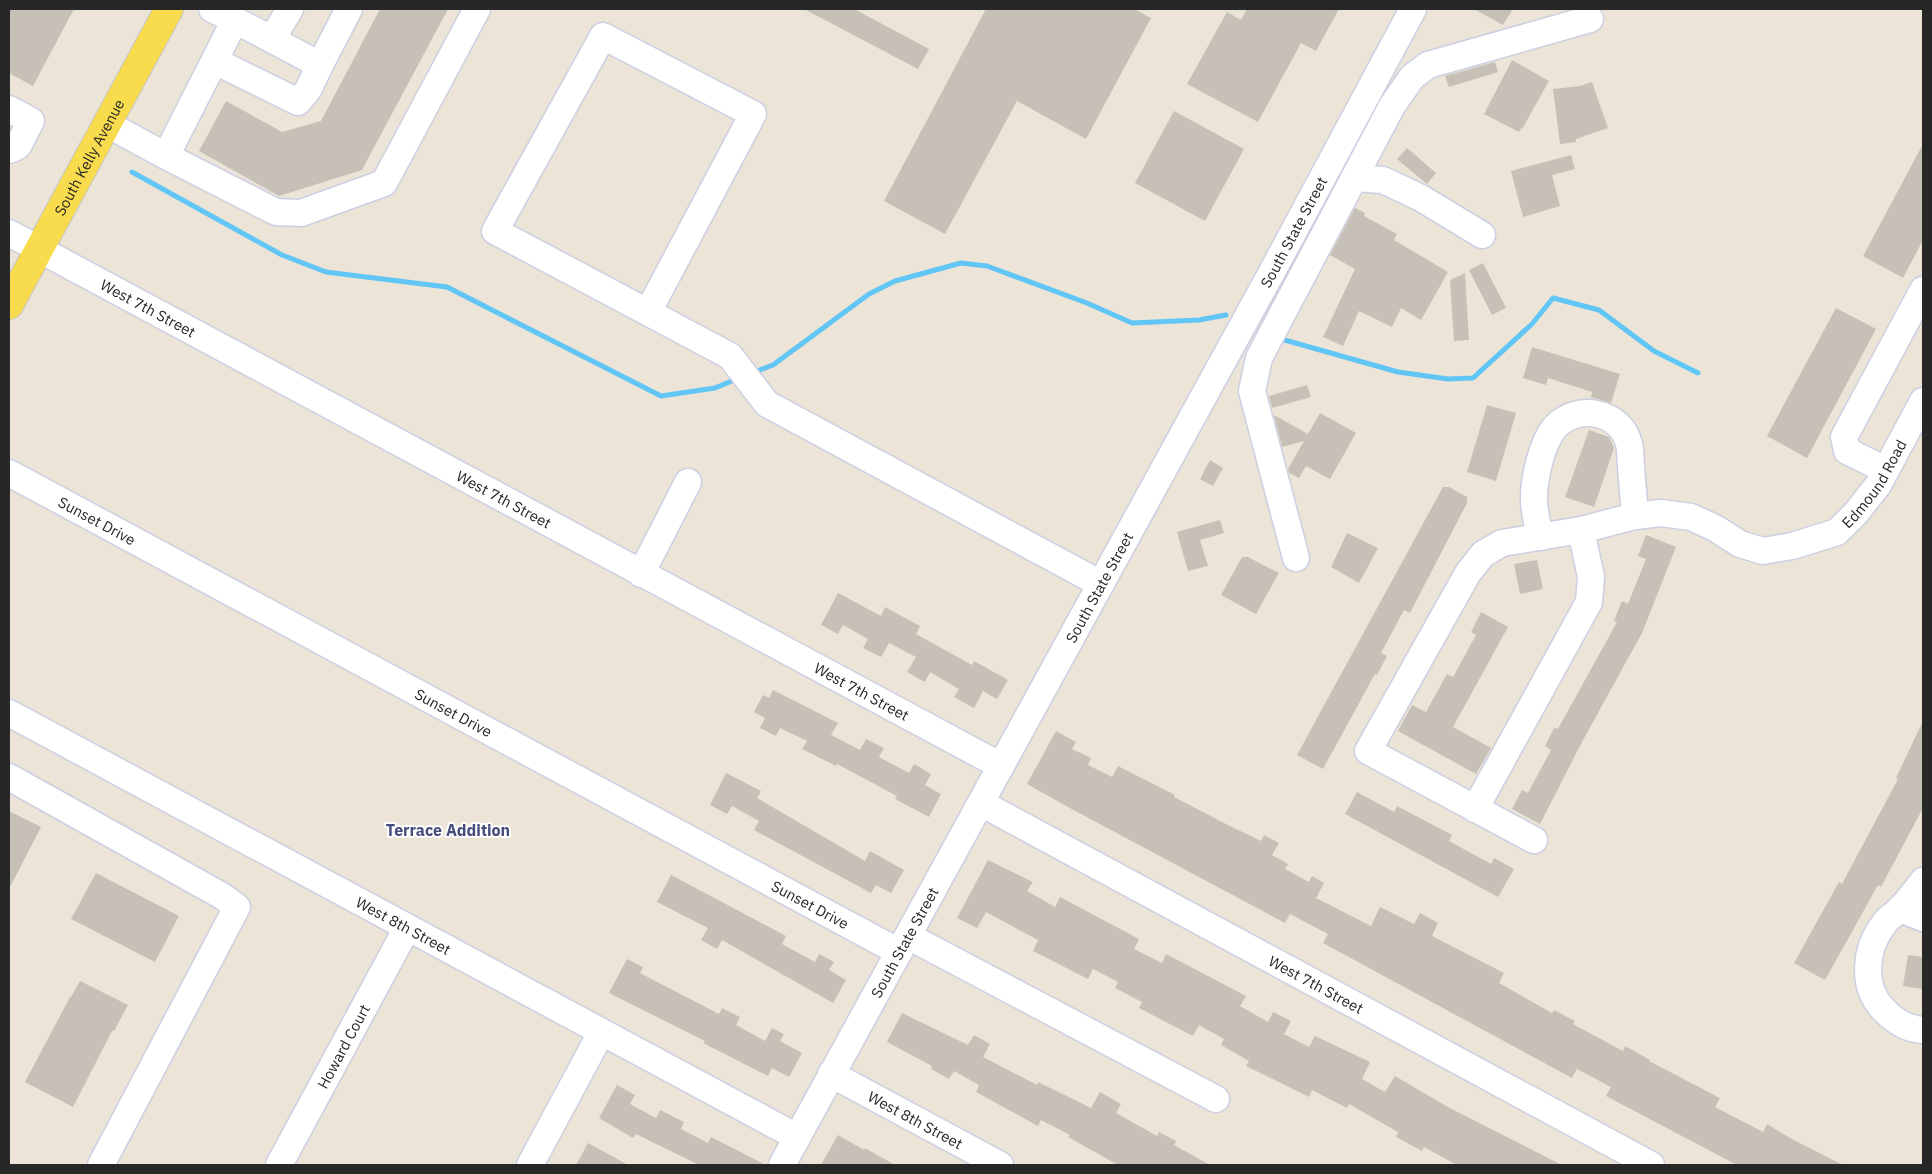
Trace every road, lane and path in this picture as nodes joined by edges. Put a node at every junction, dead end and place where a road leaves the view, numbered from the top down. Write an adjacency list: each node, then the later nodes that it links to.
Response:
1 (168, 9): 12 (main road, South Kelly Avenue)
2 (290, 9): 8 (street)
3 (349, 9): 10 (street)
4 (477, 9): 14 (street)
5 (1403, 12): 19 (street, South State Street)
6 (224, 14): 8 (street); 9 (street)
7 (1590, 19): 15 (street)
8 (272, 39): 10 (street)
9 (215, 61): 10 (street); 14 (street)
10 (320, 65)
11 (9, 109): 13 (street)
12 (107, 124): 14 (street); 18 (main road, South Kelly Avenue)
13 (9, 150)
14 (166, 156)
15 (1354, 178): 17 (street); 20 (street)
16 (9, 233): 18 (street, West 7th Street)
17 (1482, 235)
18 (39, 250): 22 (main road, South Kelly Avenue); 32 (street, West 7th Street)
19 (1273, 270): 20 (street); 33 (street, South State Street)
20 (1300, 280): 31 (street)
21 (1923, 290): 25 (street)
22 (9, 305)
23 (648, 312): 23 (street); 33 (street)
24 (1923, 401): 25 (street, Edmound Road)
25 (1886, 470): 28 (street, Edmound Road)
26 (9, 473): 43 (street, Sunset Drive)
27 (688, 482): 32 (street)
28 (1636, 516): 29 (street); 30 (street)
29 (1581, 530): 30 (street); 38 (street)
30 (1540, 537): 38 (street)
31 (1296, 558)
32 (642, 574): 35 (street, West 7th Street)
33 (1101, 584): 35 (street, South State Street)
34 (9, 713): 42 (street, West 8th Street)
35 (1001, 766): 37 (street, South State Street)
36 (9, 777): 49 (street)
37 (981, 803): 43 (street, South State Street); 54 (street, West 7th Street)
38 (1475, 809): 39 (street)
39 (1534, 840)
40 (1923, 881): 41 (street)
41 (1912, 914): 44 (street)
42 (407, 928): 45 (street, West 8th Street); 50 (street, Howard Court)
43 (903, 944): 46 (street, South State Street); 47 (street, Sunset Drive)
44 (1923, 1030)
45 (602, 1032): 48 (street, West 8th Street); 51 (street)
46 (831, 1074): 48 (street, South State Street); 53 (street, West 8th Street)
47 (1216, 1099)
48 (797, 1137): 52 (street, South State Street)
49 (101, 1165)
50 (279, 1165)
51 (530, 1165)
52 (782, 1165)
53 (1000, 1165)
54 (1651, 1165)

